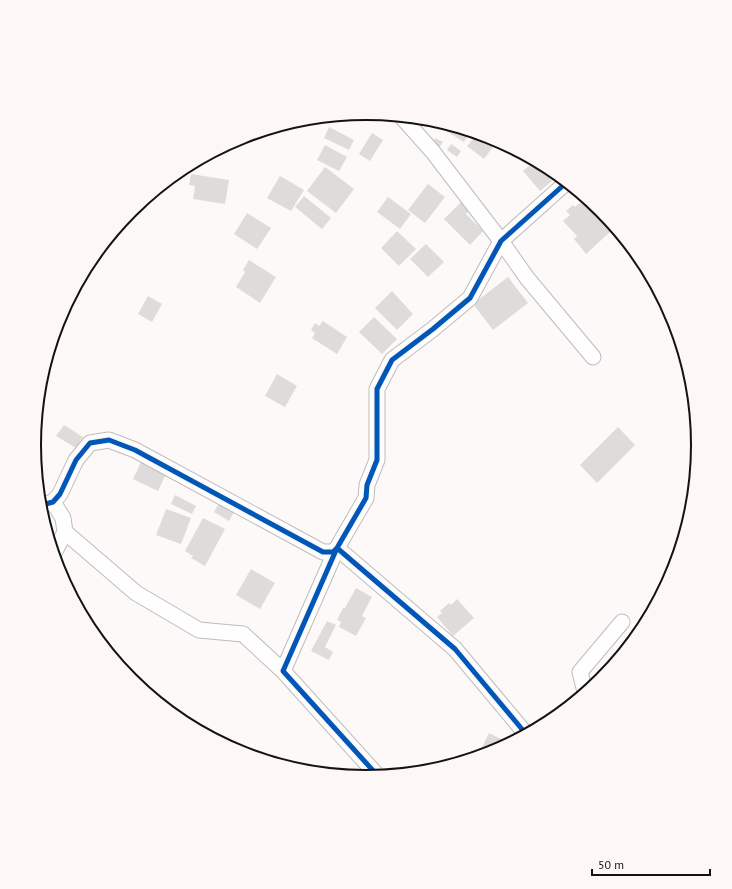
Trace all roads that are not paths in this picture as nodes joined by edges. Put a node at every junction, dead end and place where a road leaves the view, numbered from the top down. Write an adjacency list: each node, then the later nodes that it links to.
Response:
1 (406, 122): 3 (street)
2 (563, 186): 3 (street)
3 (501, 242): 4 (street); 8 (street)
4 (593, 357)
5 (46, 503): 6 (street); 8 (street)
6 (64, 532): 7 (street); 10 (street)
7 (57, 546)
8 (337, 548): 10 (street); 12 (street)
9 (622, 622): 11 (street)
10 (283, 672): 13 (street)
11 (583, 686)
12 (522, 729)
13 (372, 770)

